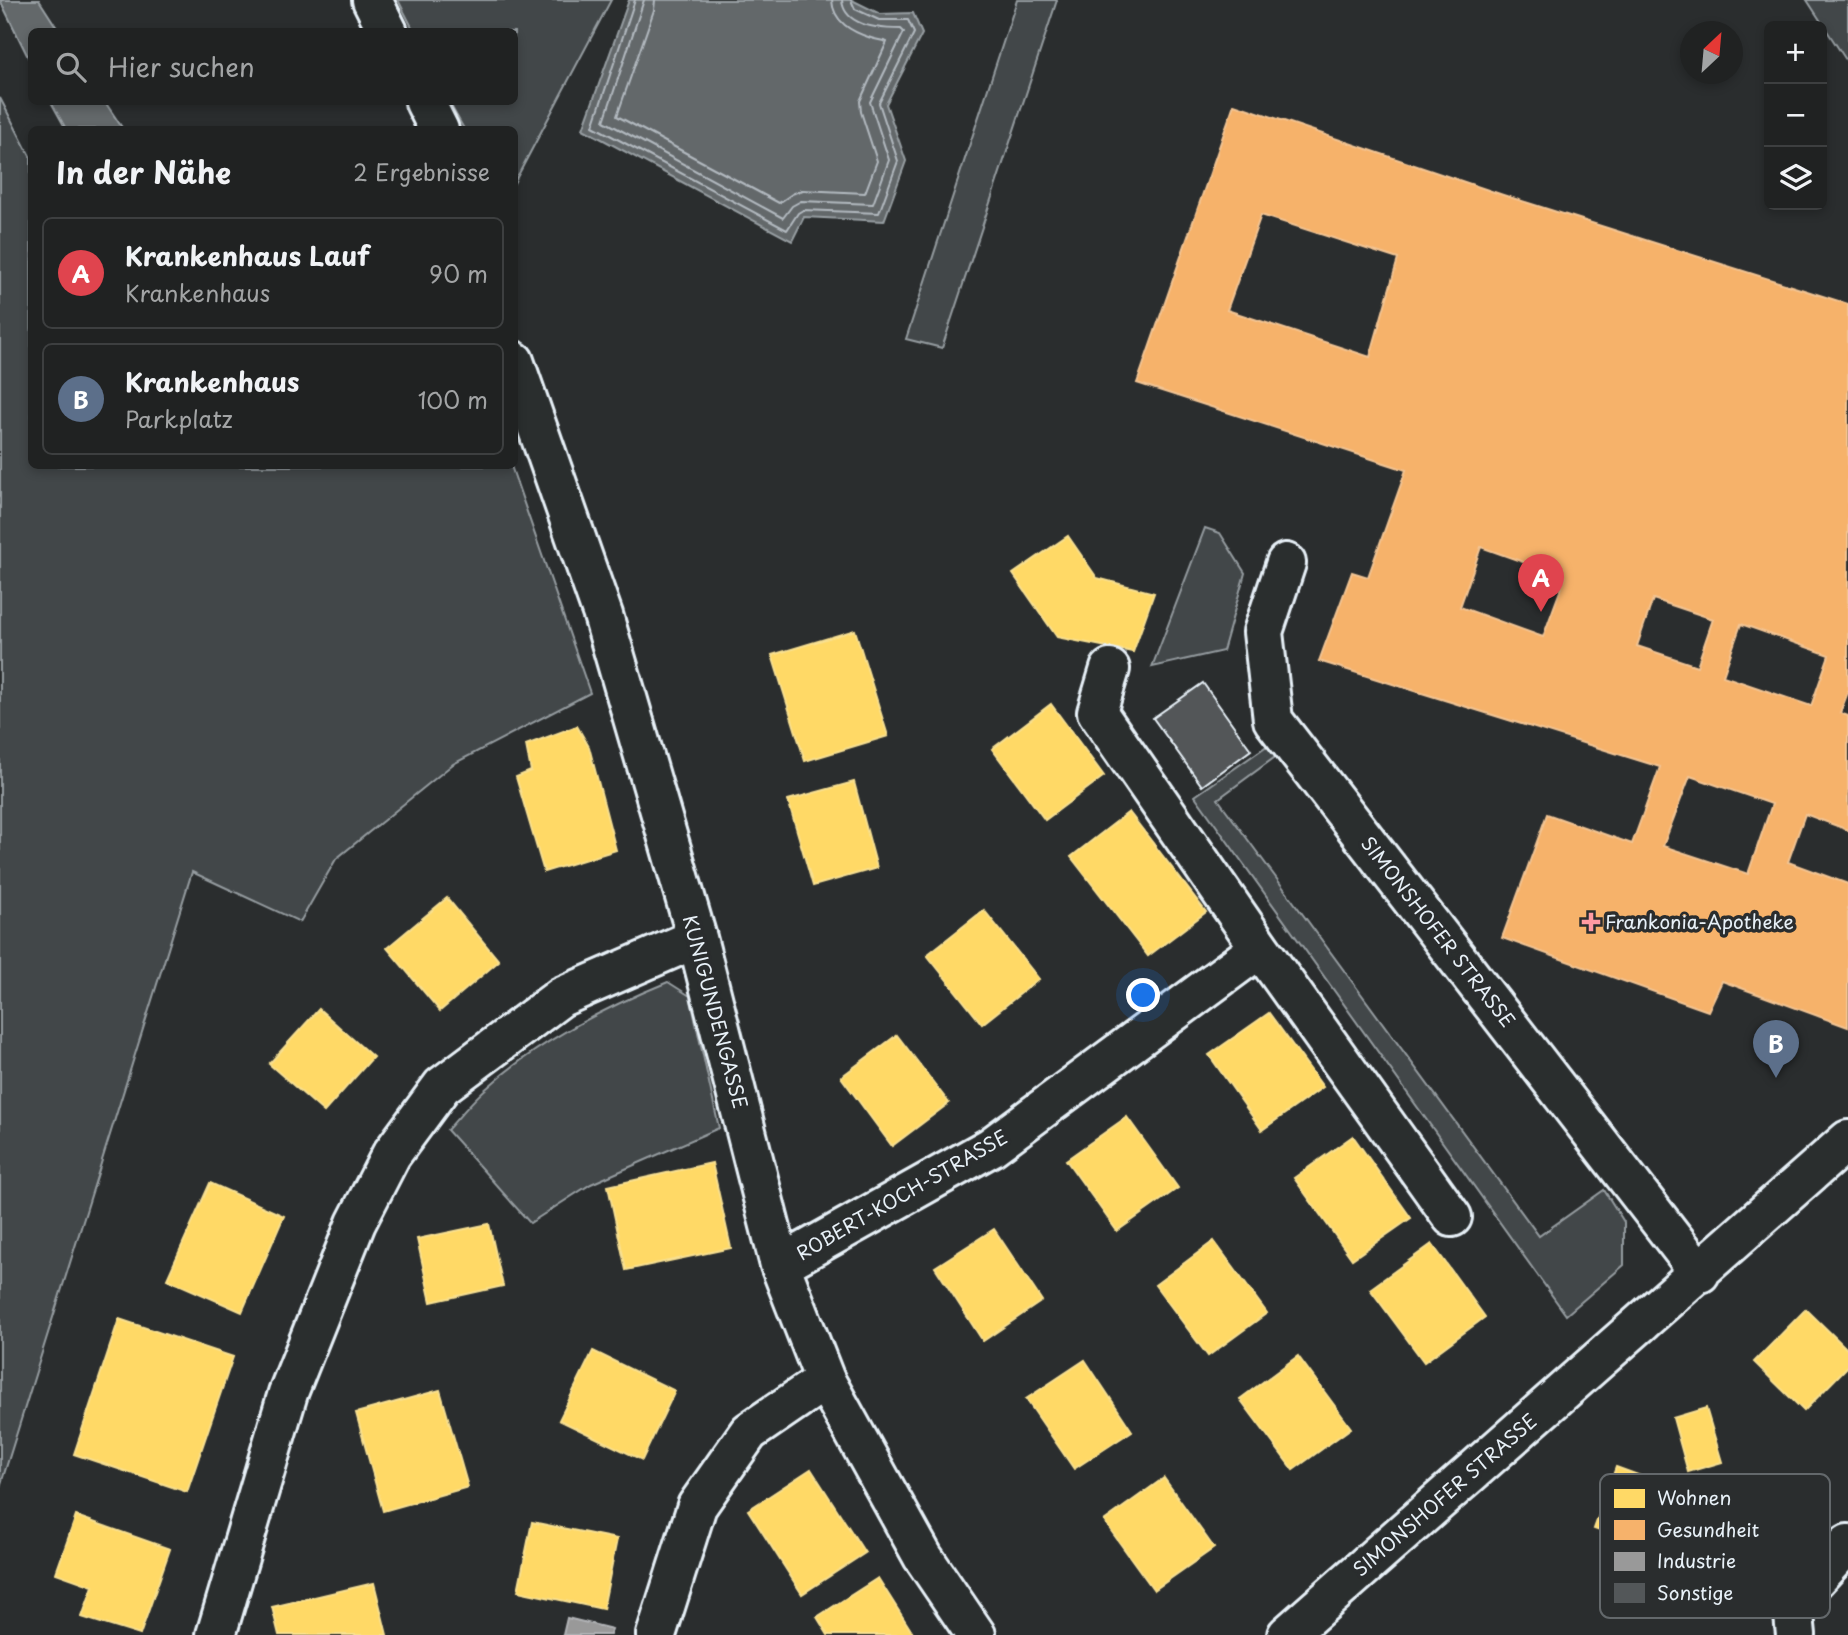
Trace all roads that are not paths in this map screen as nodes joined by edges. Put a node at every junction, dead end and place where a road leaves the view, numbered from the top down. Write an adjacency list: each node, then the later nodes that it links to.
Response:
1 (372, 0): 2 (street)
2 (386, 28)
3 (426, 105): 4 (street)
4 (437, 126)
5 (518, 372): 8 (street, KUNIGUNDENGASSE)
6 (1286, 563): 13 (street, SIMONSHOFER STRASSE)
7 (1110, 669): 9 (street)
8 (696, 938): 12 (street, KUNIGUNDENGASSE); 17 (street)
9 (1260, 948): 11 (street); 12 (street, ROBERT-KOCH-STRASSE)
10 (1848, 1140): 13 (street, SIMONSHOFER STRASSE)
11 (1452, 1217)
12 (780, 1265): 14 (street, KUNIGUNDENGASSE)
13 (1700, 1273): 20 (street, SIMONSHOFER STRASSE)
14 (825, 1380): 18 (street); 19 (street, KUNIGUNDENGASSE)
15 (1848, 1544): 16 (street)
16 (1830, 1563)
17 (216, 1635)
18 (656, 1635)
19 (976, 1635)
20 (1287, 1635)

